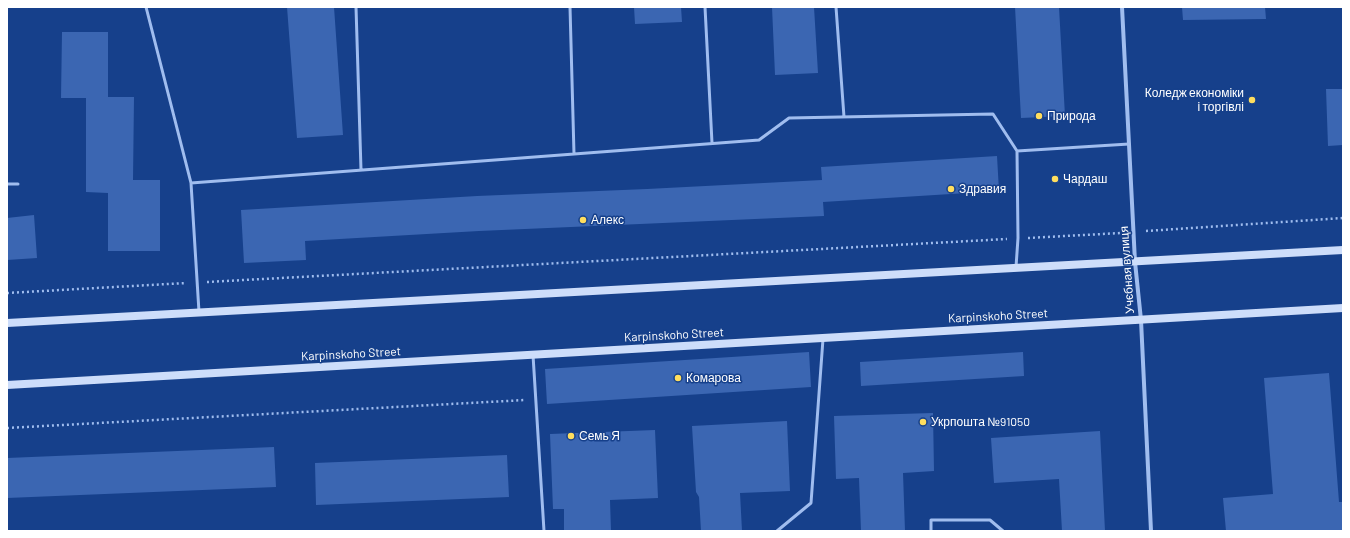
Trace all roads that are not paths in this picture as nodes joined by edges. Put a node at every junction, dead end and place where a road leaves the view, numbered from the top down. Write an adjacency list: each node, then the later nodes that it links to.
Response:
1 (146, 7): 13 (lane)
2 (356, 7): 12 (lane)
3 (570, 7): 11 (lane)
4 (705, 7): 8 (lane)
5 (836, 7): 7 (lane)
6 (1122, 7): 9 (street, Учєбная вулиця)
7 (844, 117): 8 (lane); 10 (lane)
8 (712, 143): 11 (lane)
9 (1129, 144): 10 (lane); 17 (street, Учєбная вулиця)
10 (1016, 151): 18 (lane)
11 (574, 154): 12 (lane)
12 (360, 170): 13 (lane)
13 (191, 183): 20 (lane)
14 (7, 184): 15 (lane)
15 (18, 184)
16 (1343, 250): 17 (street)
17 (1135, 262): 18 (street); 21 (street, Учєбная вулиця)
18 (1016, 268): 20 (street)
19 (1343, 308): 21 (street, Karpinskoho Street)
20 (199, 312): 22 (street)
21 (1141, 320): 23 (street, Karpinskoho Street); 30 (street, Учєбная вулиця)
22 (7, 323)
23 (823, 338): 24 (street, Karpinskoho Street); 27 (lane)
24 (533, 355): 25 (street, Karpinskoho Street); 26 (lane)
25 (7, 386)
26 (544, 531)
27 (778, 531)
28 (931, 531): 29 (lane)
29 (1003, 531)
30 (1151, 531)

